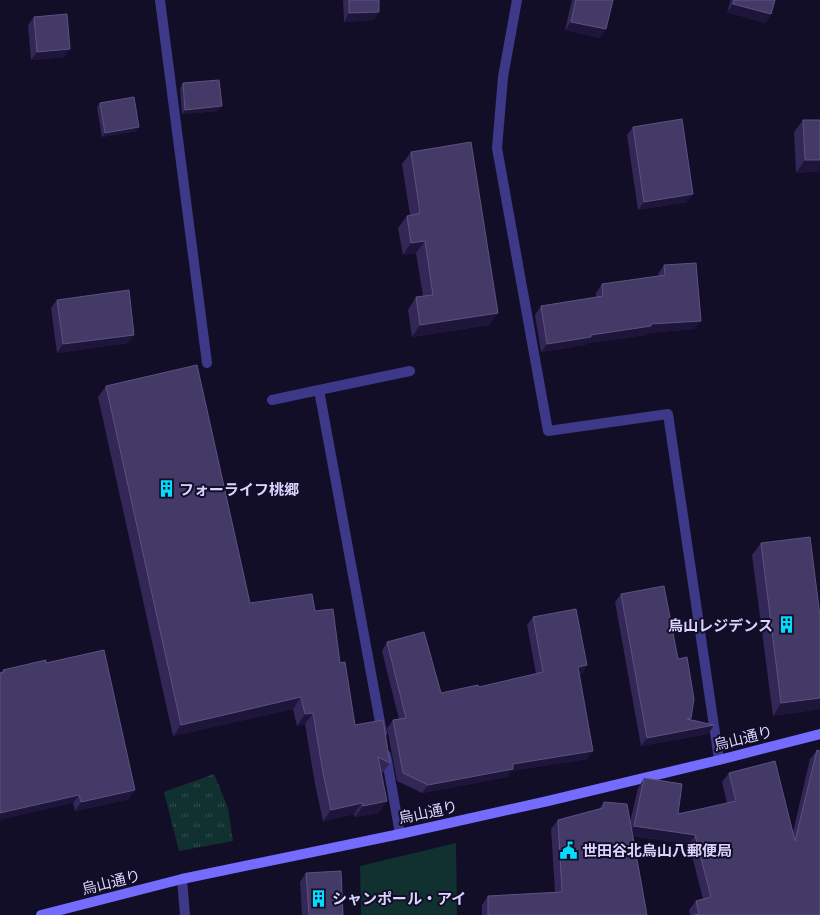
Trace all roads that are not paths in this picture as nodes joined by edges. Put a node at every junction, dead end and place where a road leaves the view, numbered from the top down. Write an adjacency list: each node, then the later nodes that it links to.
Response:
1 (160, 0): 3 (street)
2 (517, 0): 8 (street)
3 (207, 363)
4 (410, 371): 5 (street)
5 (320, 390): 6 (street); 9 (street)
6 (272, 400)
7 (820, 734): 8 (street, 烏山通り)
8 (719, 760): 9 (street, 烏山通り)
9 (400, 834): 10 (street, 烏山通り)
10 (182, 879): 11 (street, 烏山通り); 12 (street)
11 (41, 915)
12 (185, 915)

